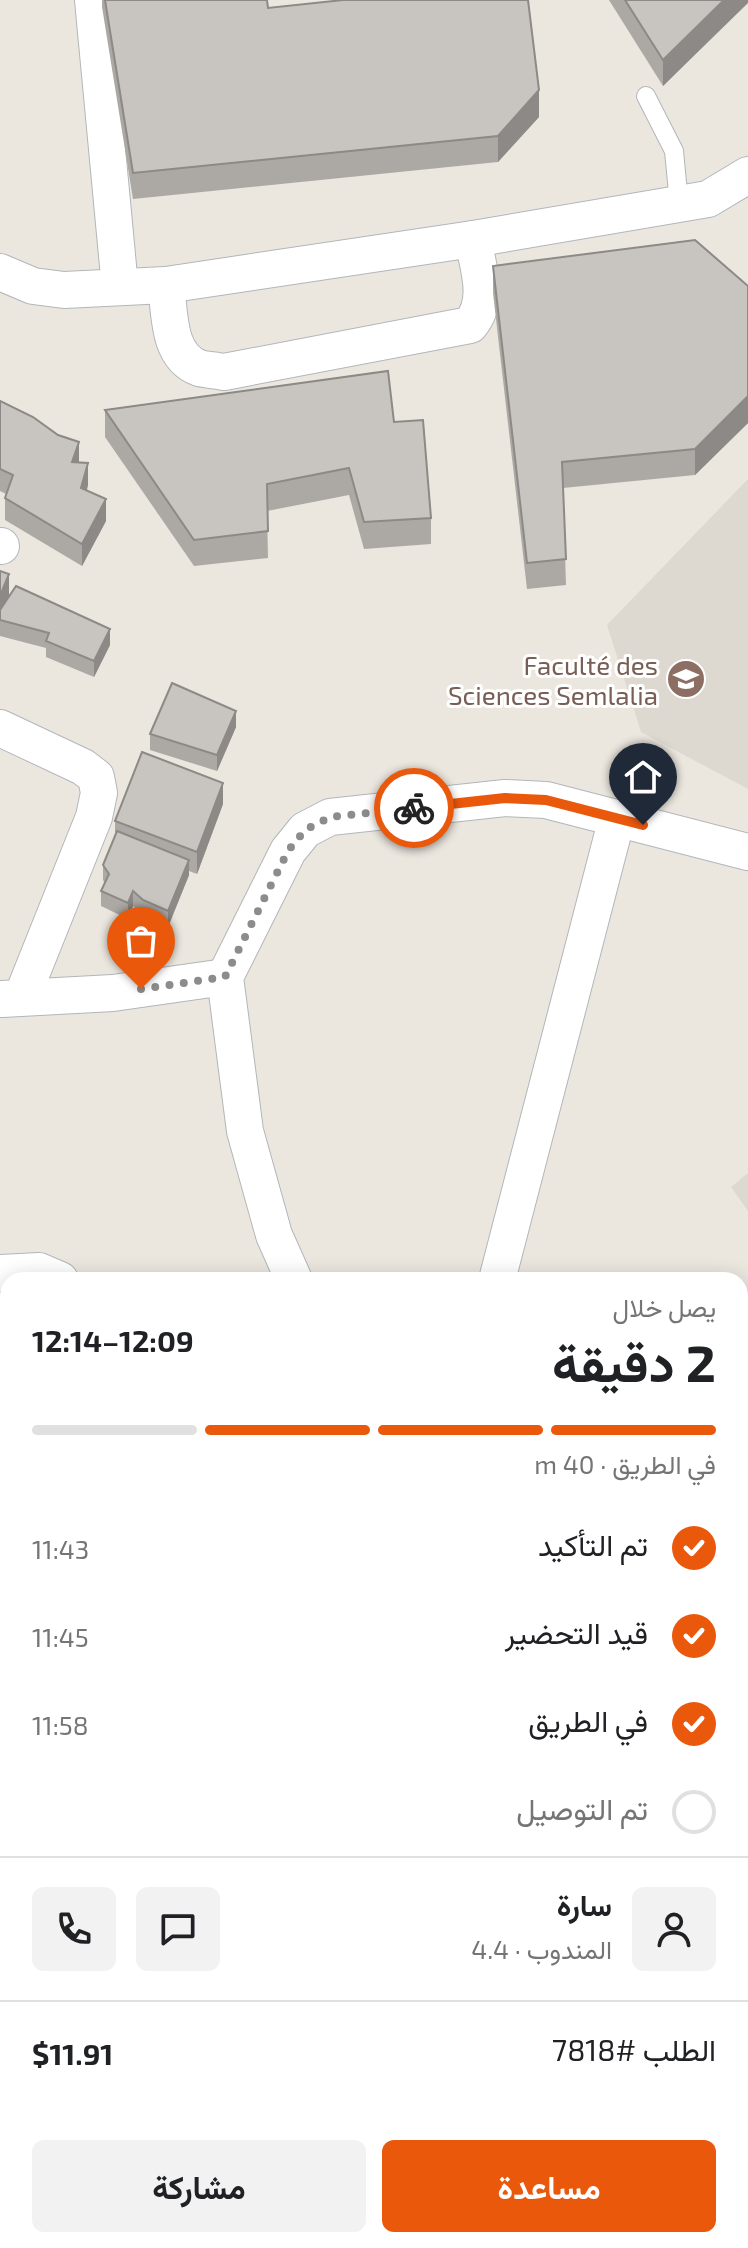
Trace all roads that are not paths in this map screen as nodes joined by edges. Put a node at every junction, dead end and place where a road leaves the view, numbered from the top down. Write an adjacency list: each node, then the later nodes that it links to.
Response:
1 (93, 0): 8 (street)
2 (646, 96): 4 (lane)
3 (748, 175): 4 (street)
4 (679, 203): 5 (street)
5 (473, 239): 7 (street); 7 (street)
6 (0, 272): 8 (street)
7 (166, 285): 8 (street)
8 (120, 287)
9 (0, 728): 13 (street)
10 (617, 818): 11 (street); 12 (street); 17 (street)
11 (748, 852)
12 (225, 977): 13 (street); 16 (street)
13 (11, 998)
14 (20, 1272): 15 (street)
15 (41, 1272)
16 (290, 1272)
17 (499, 1272)

